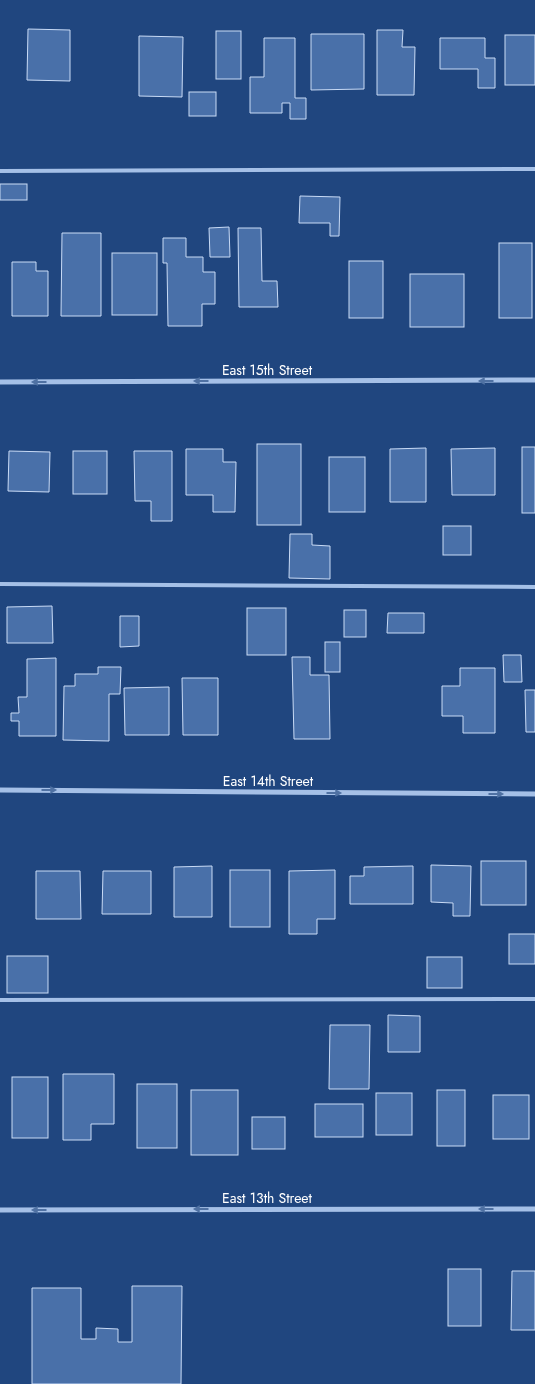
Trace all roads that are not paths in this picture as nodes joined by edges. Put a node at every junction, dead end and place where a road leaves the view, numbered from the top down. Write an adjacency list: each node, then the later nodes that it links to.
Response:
1 (535, 169): 2 (lane)
2 (0, 171)
3 (535, 380): 4 (street, East 15th Street, one-way to 4)
4 (0, 382)
5 (0, 584): 6 (lane)
6 (535, 587)
7 (0, 790): 8 (street, East 14th Street, one-way to 8)
8 (535, 794)
9 (535, 999): 10 (lane)
10 (0, 1000)
11 (535, 1209): 12 (street, East 13th Street, one-way to 12)
12 (0, 1210)

